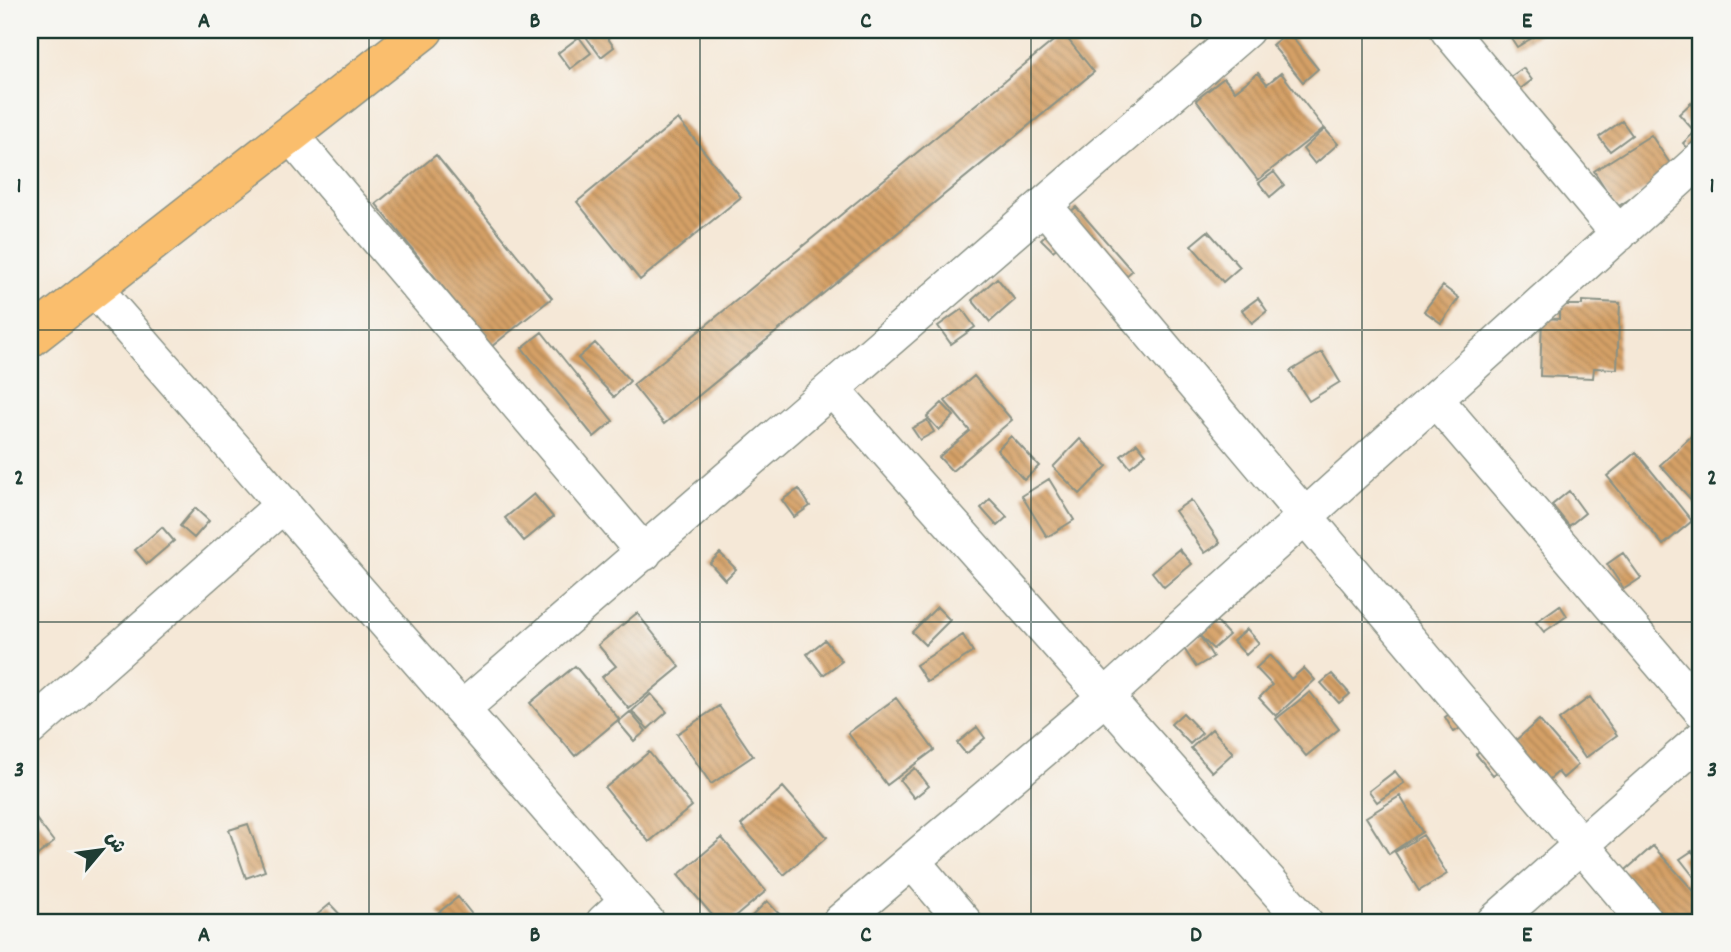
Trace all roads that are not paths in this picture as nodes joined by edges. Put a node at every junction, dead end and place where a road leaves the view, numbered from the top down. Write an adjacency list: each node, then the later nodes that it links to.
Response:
1 (424, 30): 4 (main road)
2 (1246, 30): 6 (street)
3 (1448, 30): 7 (street)
4 (290, 135): 8 (main road); 14 (street)
5 (1701, 159): 7 (street)
6 (1045, 207): 10 (street); 13 (street)
7 (1619, 234): 11 (street)
8 (94, 288): 9 (main road); 12 (street)
9 (30, 338)
10 (833, 390): 14 (street); 15 (street)
11 (1436, 400): 13 (street); 17 (street)
12 (284, 504): 16 (street); 18 (street)
13 (1306, 517): 15 (street); 20 (street)
14 (644, 553): 16 (street)
15 (1105, 696): 21 (street); 25 (street)
16 (463, 708): 22 (street)
17 (1701, 710)
18 (30, 728)
19 (1701, 739): 20 (street)
20 (1581, 847): 26 (street); 27 (street)
21 (912, 861): 23 (street); 24 (street)
22 (626, 915)
23 (840, 922)
24 (964, 922)
25 (1305, 922)
26 (1493, 922)
27 (1646, 922)

